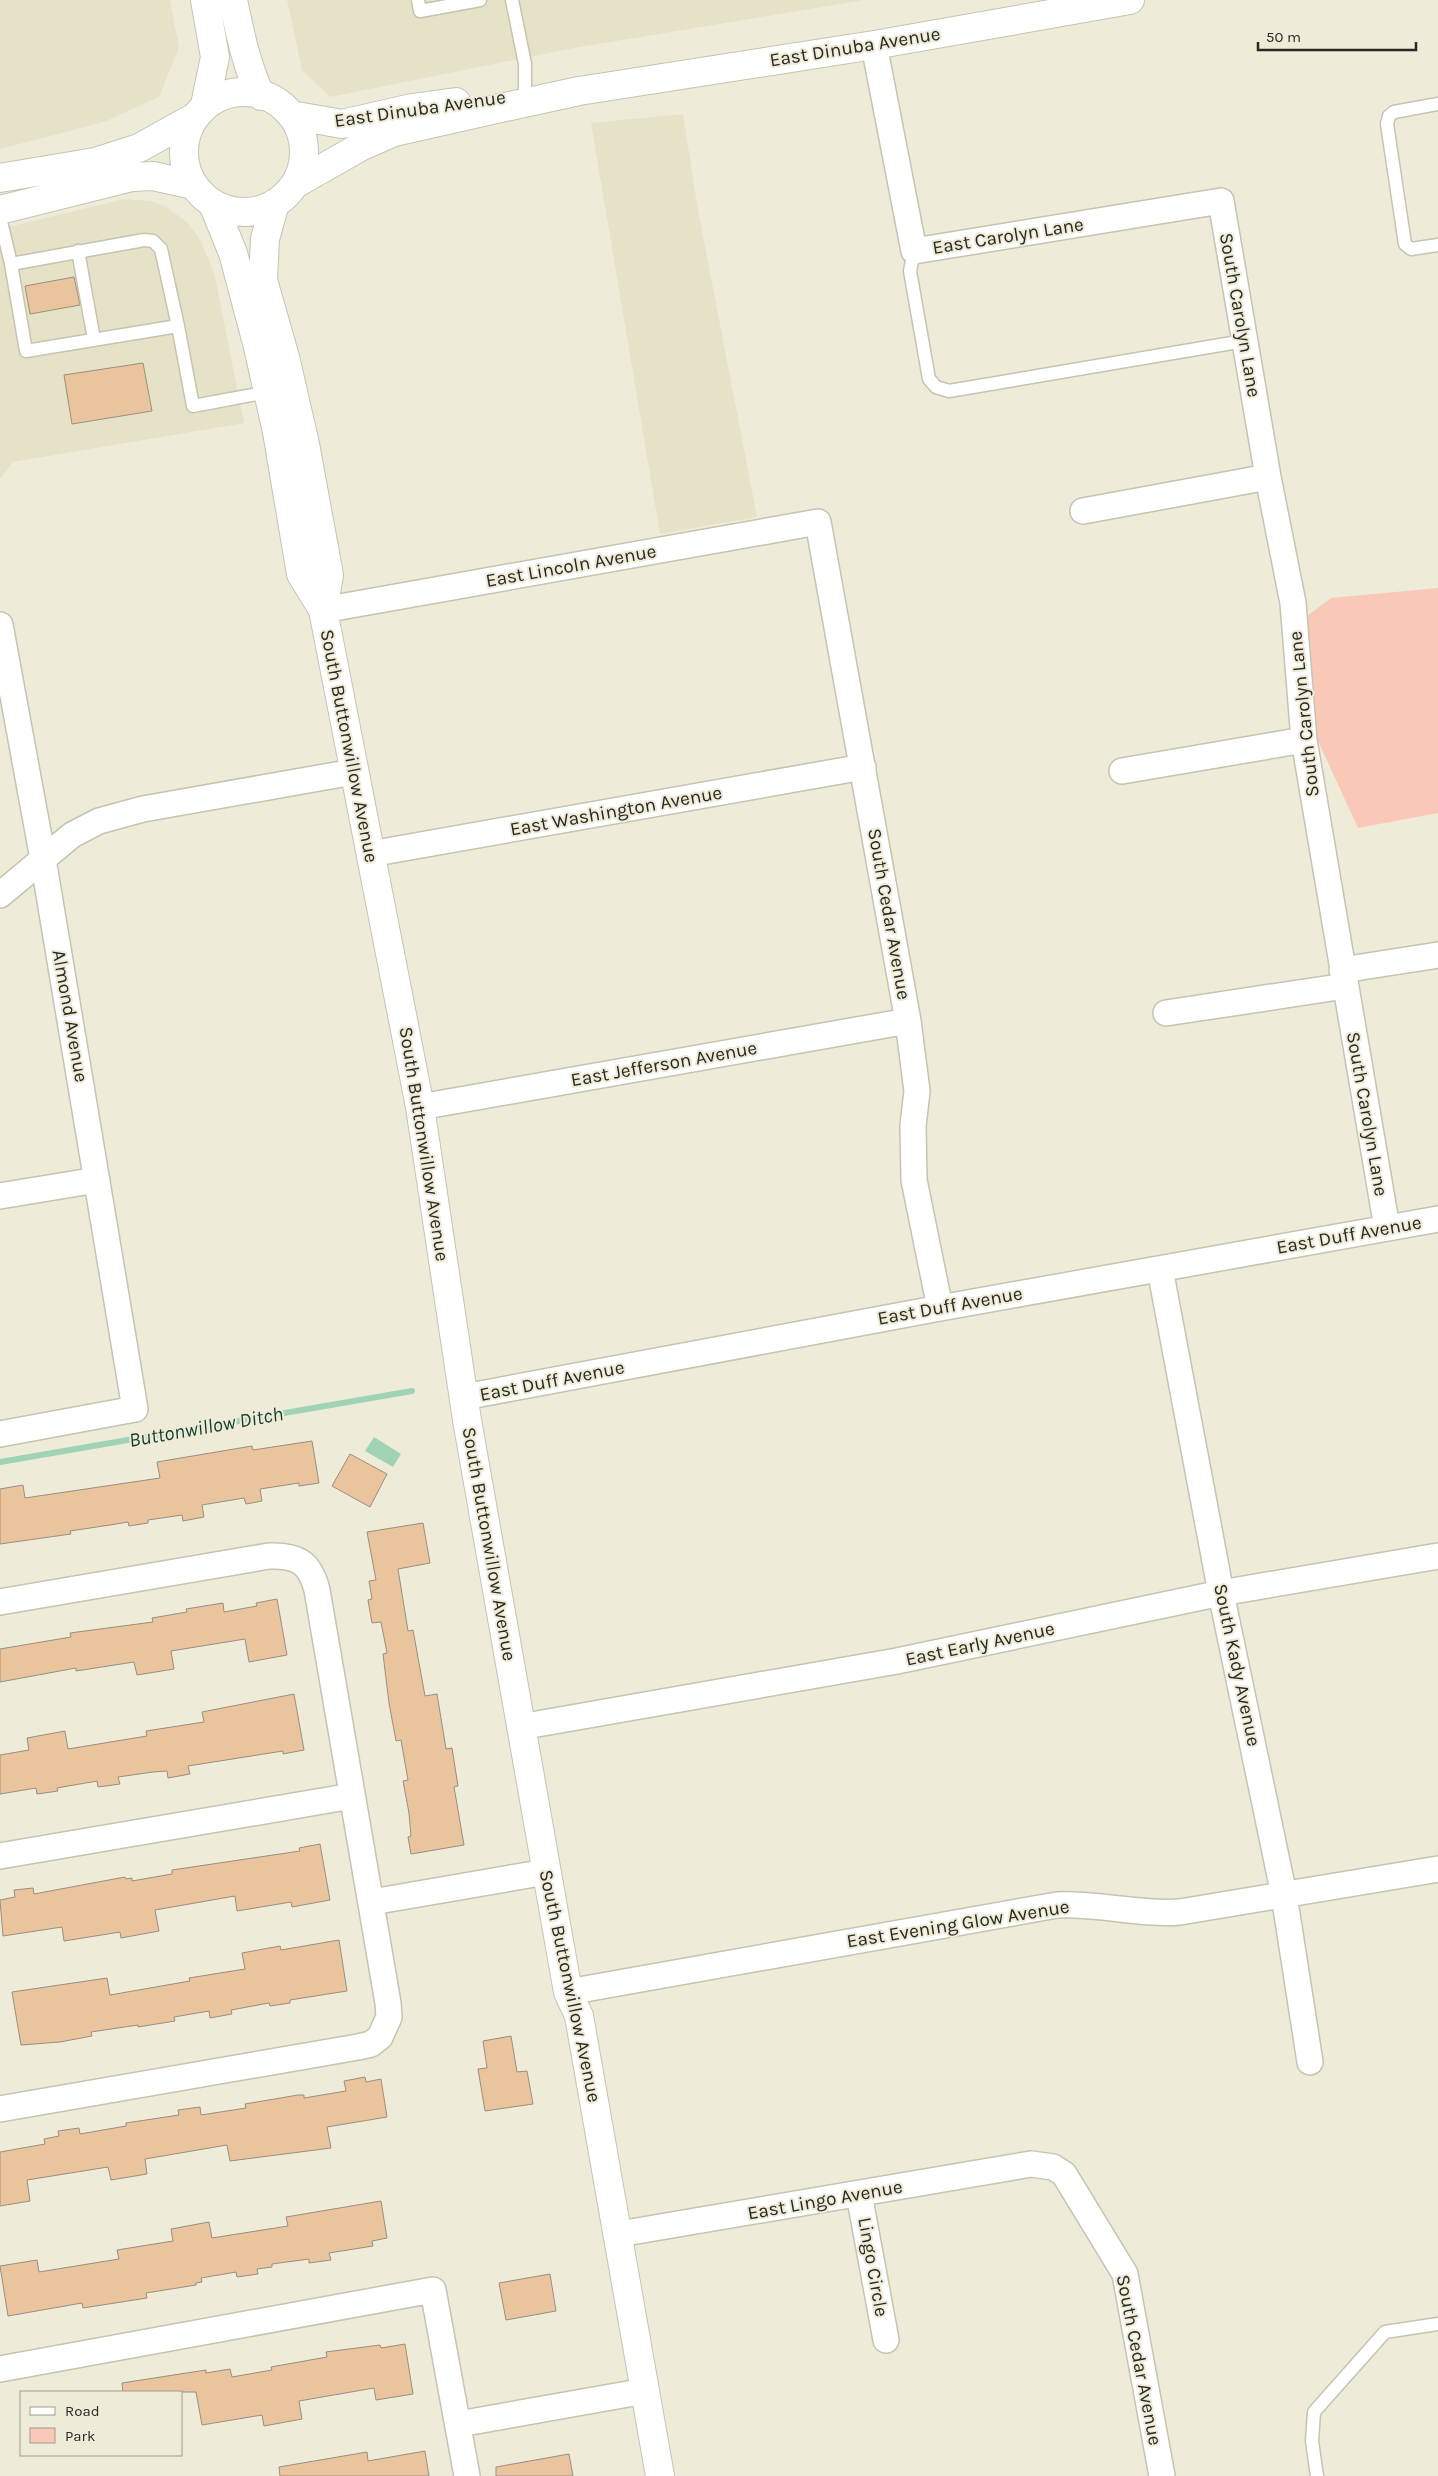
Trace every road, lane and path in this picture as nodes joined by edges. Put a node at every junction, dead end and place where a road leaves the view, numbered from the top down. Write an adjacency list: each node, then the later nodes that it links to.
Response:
1 (205, 0): 12 (street)
2 (234, 0): 10 (street)
3 (418, 0): 4 (lane)
4 (480, 0)
5 (512, 0): 9 (lane)
6 (1130, 0): 7 (street, East Dinuba Avenue)
7 (874, 44): 8 (street, East Dinuba Avenue); 22 (street, East Carolyn Lane)
8 (580, 91): 9 (street, East Dinuba Avenue); 15 (street, East Dinuba Avenue)
9 (525, 95): 13 (street, East Dinuba Avenue)
10 (262, 96): 12 (street); 13 (street)
11 (1438, 104): 21 (lane)
12 (199, 111): 14 (street); 16 (street)
13 (291, 115): 15 (street)
14 (0, 178)
15 (295, 184): 18 (street)
16 (203, 195): 18 (street); 19 (street); 28 (street, South Buttonwillow Avenue)
17 (1221, 200): 22 (street, East Carolyn Lane); 27 (street, South Carolyn Lane)
18 (275, 203): 32 (street, South Buttonwillow Avenue)
19 (0, 210)
20 (0, 217): 24 (lane)
21 (1438, 245)
22 (914, 251): 27 (lane)
23 (78, 252): 24 (lane); 25 (lane); 26 (lane)
24 (11, 264): 26 (lane)
25 (178, 326): 26 (lane); 28 (lane)
26 (94, 339)
27 (1244, 341): 29 (street, South Carolyn Lane)
28 (268, 392): 32 (street, South Buttonwillow Avenue)
29 (1268, 477): 30 (street); 35 (street, South Carolyn Lane)
30 (1083, 511)
31 (818, 522): 32 (street, East Lincoln Avenue); 36 (street, South Cedar Avenue)
32 (323, 610): 38 (street, South Buttonwillow Avenue)
33 (0, 625): 34 (street, Almond Avenue)
34 (9, 727): 40 (street, Almond Avenue)
35 (1304, 740): 37 (street); 43 (street, South Carolyn Lane)
36 (863, 767): 39 (street, East Washington Avenue); 45 (street, South Cedar Avenue)
37 (1122, 770)
38 (353, 772): 39 (street, South Buttonwillow Avenue); 40 (street)
39 (370, 854): 46 (street, South Buttonwillow Avenue)
40 (43, 859): 41 (street); 47 (street, Almond Avenue)
41 (0, 895)
42 (1438, 955): 43 (street)
43 (1344, 978): 44 (street); 50 (street, South Carolyn Lane)
44 (1166, 1013)
45 (908, 1021): 46 (street, East Jefferson Avenue); 52 (street, South Cedar Avenue)
46 (420, 1106): 53 (street, South Buttonwillow Avenue)
47 (97, 1180): 48 (street); 54 (street, Almond Avenue)
48 (0, 1196)
49 (1438, 1219): 50 (street, East Duff Avenue)
50 (1387, 1228): 51 (street, East Duff Avenue)
51 (1160, 1269): 52 (street, East Duff Avenue); 56 (street, South Kady Avenue)
52 (940, 1308): 53 (street, East Duff Avenue)
53 (464, 1398): 58 (street, South Buttonwillow Avenue)
54 (0, 1434)
55 (1438, 1556): 56 (street, East Early Avenue)
56 (1221, 1593): 58 (street, East Early Avenue); 63 (street, South Kady Avenue)
57 (0, 1602): 59 (street)
58 (520, 1726): 62 (street, South Buttonwillow Avenue)
59 (352, 1796): 60 (street); 64 (street)
60 (0, 1856)
61 (1438, 1869): 63 (street, East Evening Glow Avenue)
62 (546, 1872): 64 (street); 65 (street, South Buttonwillow Avenue)
63 (1284, 1895): 65 (street, East Evening Glow Avenue); 66 (street, South Kady Avenue)
64 (372, 1902): 67 (street)
65 (568, 1992): 70 (street, South Buttonwillow Avenue)
66 (1310, 2062)
67 (0, 2109)
68 (1031, 2164): 69 (street, East Lingo Avenue); 78 (street, South Cedar Avenue)
69 (859, 2194): 70 (street, East Lingo Avenue); 72 (street, Lingo Circle)
70 (619, 2234): 74 (street, South Buttonwillow Avenue)
71 (1438, 2324): 79 (lane)
72 (886, 2340)
73 (0, 2369): 75 (street)
74 (645, 2391): 75 (street); 77 (street, South Buttonwillow Avenue)
75 (459, 2424): 76 (street)
76 (466, 2476)
77 (660, 2476)
78 (1162, 2476)
79 (1317, 2476)

